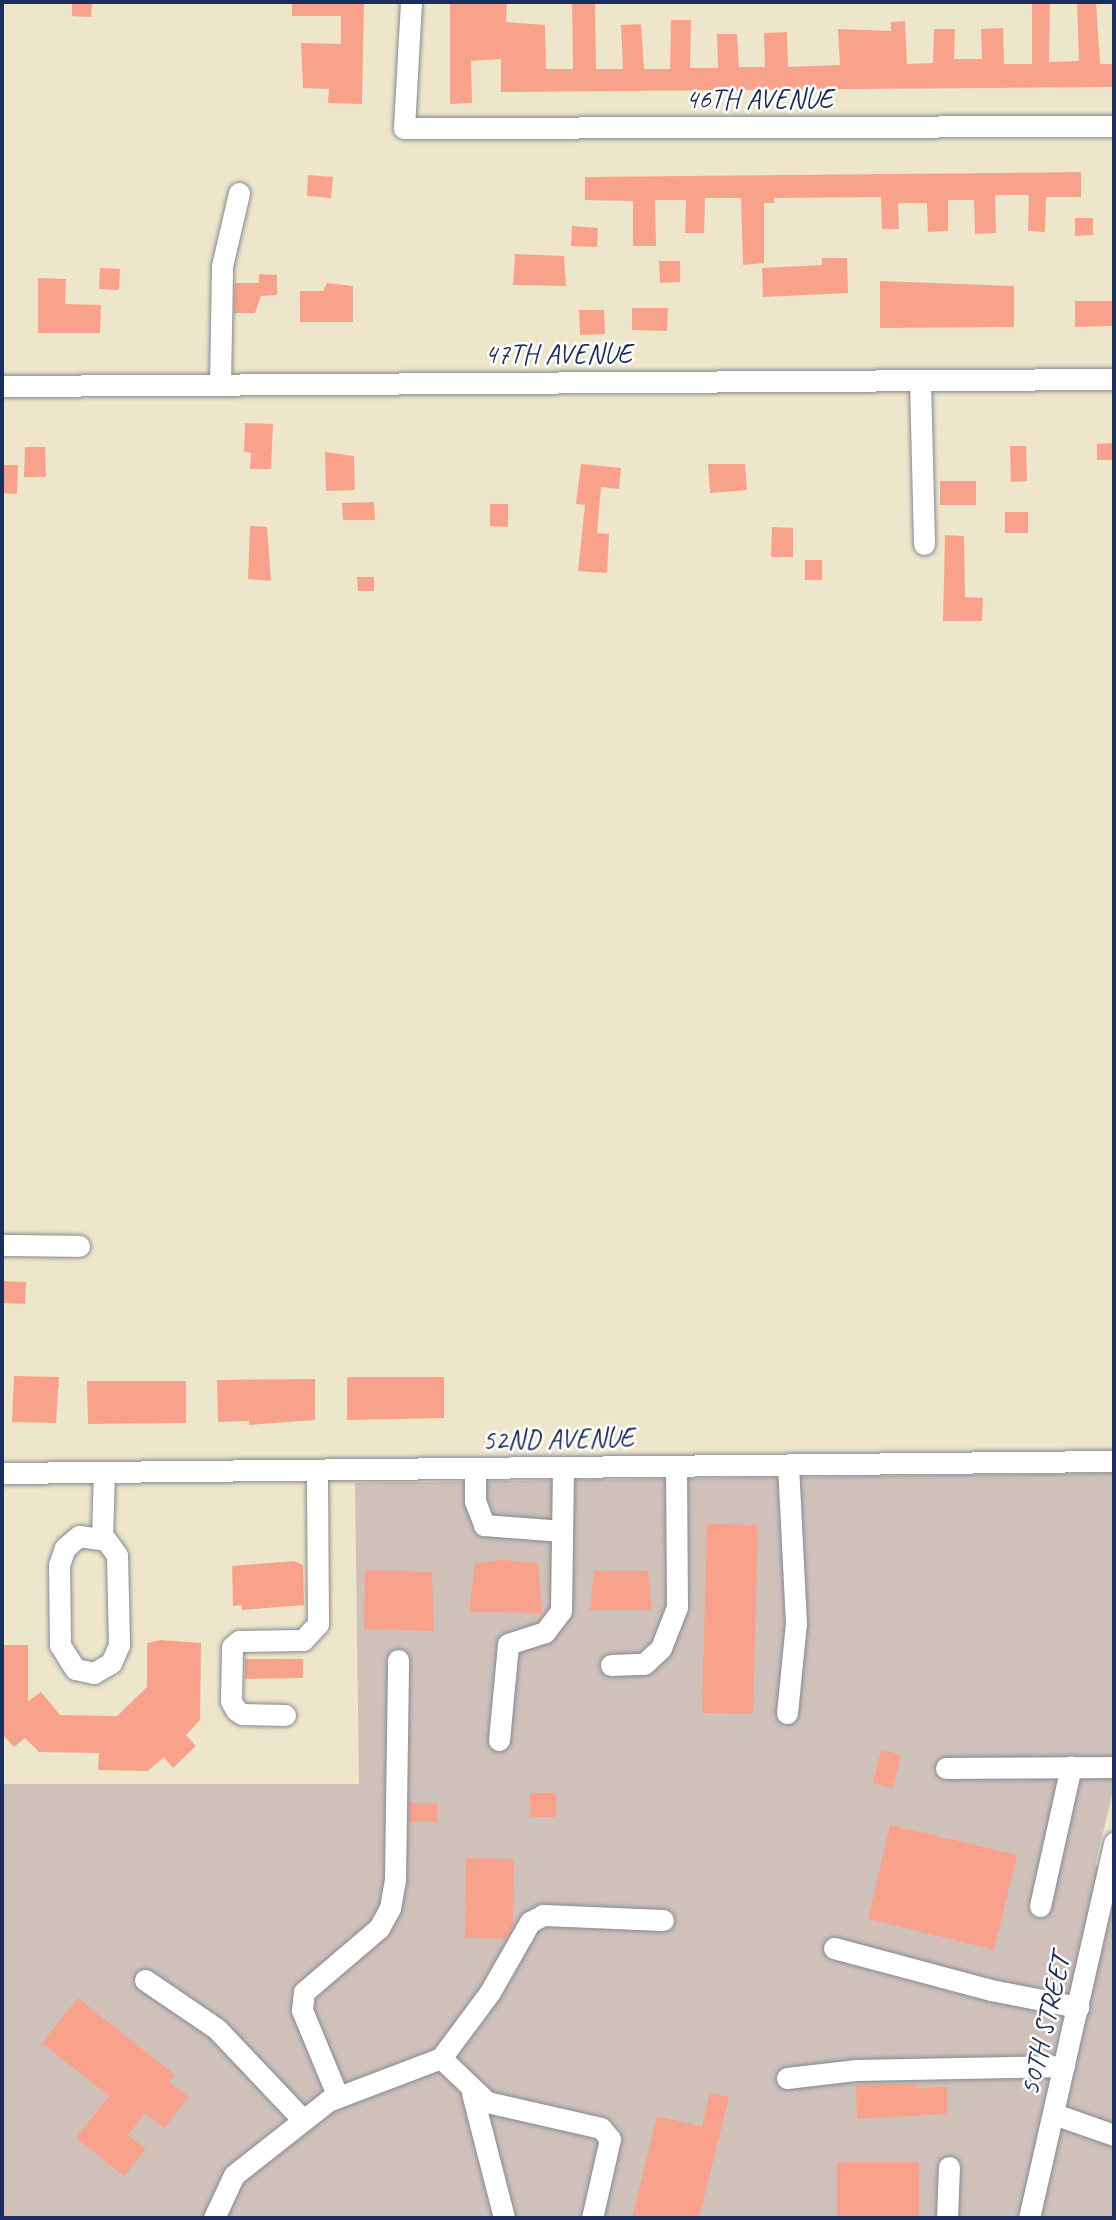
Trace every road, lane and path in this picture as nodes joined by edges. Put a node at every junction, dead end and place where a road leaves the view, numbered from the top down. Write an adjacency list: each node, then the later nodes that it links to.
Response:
1 (411, 2): 2 (street, 46TH AVENUE)
2 (1114, 126)
3 (239, 193): 6 (street)
4 (1114, 379): 5 (street, 47TH AVENUE)
5 (920, 380): 6 (street, 47TH AVENUE); 8 (street)
6 (219, 384): 7 (street, 47TH AVENUE)
7 (2, 386)
8 (925, 544)
9 (2, 1245): 10 (street)
10 (79, 1246)
11 (1114, 1461): 12 (street, 52ND AVENUE)
12 (788, 1465): 13 (street, 52ND AVENUE); 23 (street)
13 (676, 1466): 14 (street, 52ND AVENUE); 22 (street)
14 (563, 1467): 15 (street, 52ND AVENUE); 19 (street)
15 (475, 1468): 16 (street, 52ND AVENUE); 19 (street)
16 (317, 1470): 17 (street, 52ND AVENUE); 24 (street)
17 (104, 1472): 18 (street, 52ND AVENUE); 20 (street)
18 (2, 1473)
19 (562, 1531): 25 (street)
20 (102, 1538): 20 (street)
21 (398, 1660): 40 (street)
22 (611, 1665)
23 (787, 1713)
24 (285, 1714)
25 (499, 1740)
26 (1071, 1766): 27 (street); 28 (street); 30 (street)
27 (1114, 1767)
28 (946, 1768)
29 (1114, 1843): 31 (street, 50TH STREET)
30 (1040, 1906)
31 (1107, 1906): 35 (street, 50TH STREET)
32 (663, 1920): 36 (street)
33 (834, 1948): 35 (street)
34 (145, 1980): 42 (street)
35 (1078, 2007): 37 (street, 50TH STREET)
36 (441, 2058): 39 (street); 40 (street)
37 (1064, 2066): 38 (street); 41 (street, 50TH STREET)
38 (787, 2078)
39 (472, 2093): 46 (street); 47 (street)
40 (338, 2097): 42 (street)
41 (1054, 2114): 43 (street); 49 (street, 50TH STREET)
42 (303, 2120): 45 (street)
43 (1114, 2135)
44 (949, 2167): 48 (street)
45 (214, 2218)
46 (504, 2218)
47 (592, 2218)
48 (947, 2218)
49 (1029, 2218)

